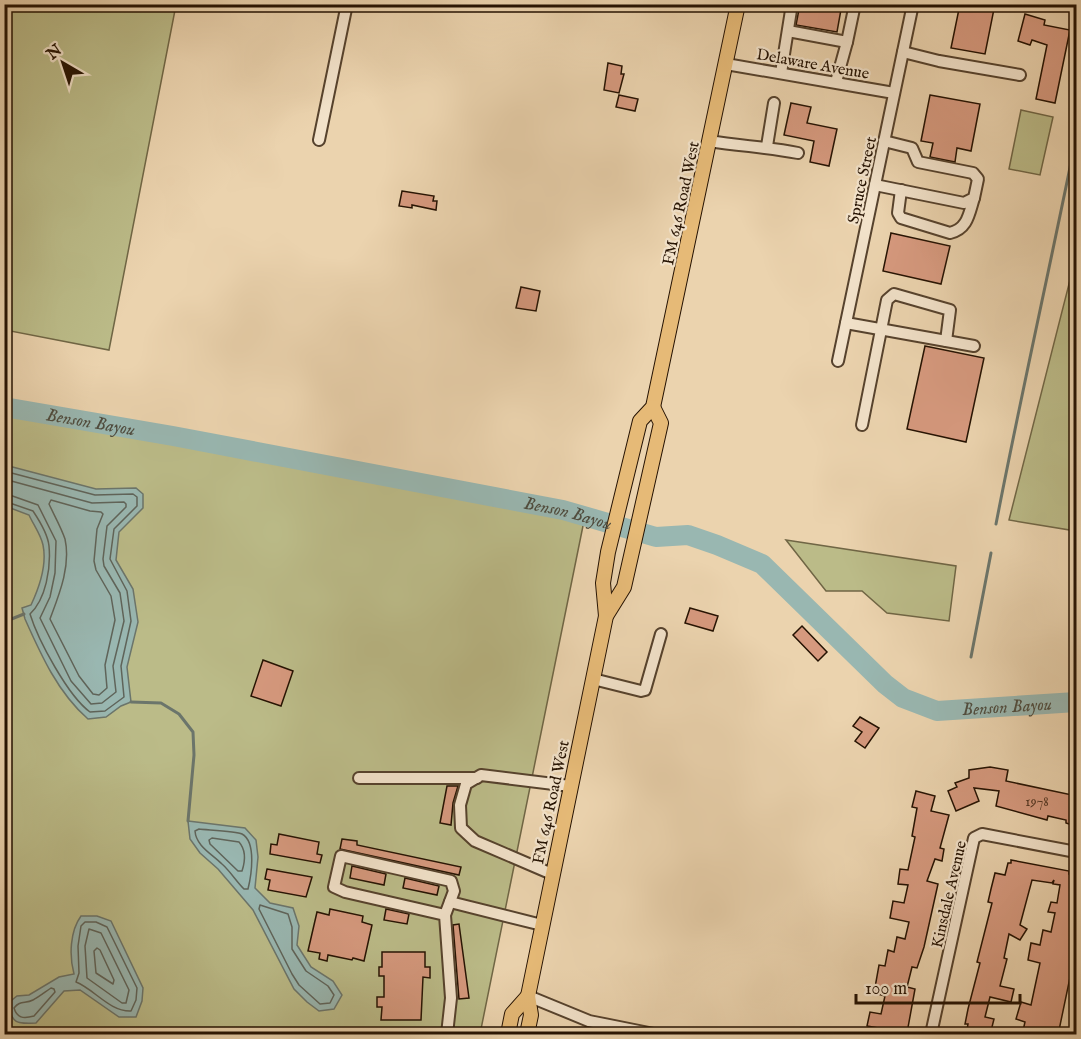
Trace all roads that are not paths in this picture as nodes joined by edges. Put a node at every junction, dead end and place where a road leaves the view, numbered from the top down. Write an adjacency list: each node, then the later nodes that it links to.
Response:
1 (347, 4): 15 (street)
2 (738, 4): 9 (main road, FM 646 Road West)
3 (792, 4): 6 (street)
4 (855, 4): 7 (street)
5 (913, 4): 8 (street, Spruce Street)
6 (788, 30): 7 (street); 10 (street)
7 (847, 42): 12 (street)
8 (903, 52): 11 (street); 13 (street, Spruce Street)
9 (726, 64): 10 (street, Delaware Avenue); 16 (main road, FM 646 Road West)
10 (781, 73): 12 (street, Delaware Avenue)
11 (1020, 75)
12 (836, 82): 13 (street, Delaware Avenue)
13 (894, 93): 17 (street, Spruce Street)
14 (774, 102): 18 (street)
15 (319, 140)
16 (710, 141): 18 (street); 28 (main road, FM 646 Road West)
17 (884, 141): 20 (street, Spruce Street); 22 (street)
18 (766, 146): 19 (street)
19 (798, 153)
20 (875, 185): 21 (street); 23 (street, Spruce Street)
21 (901, 190): 22 (street); 22 (street)
22 (974, 198)
23 (846, 323): 24 (street); 27 (street, Spruce Street)
24 (883, 329): 25 (street); 25 (street); 29 (street)
25 (946, 341): 26 (street)
26 (974, 346)
27 (838, 362)
28 (653, 407): 30 (main road, FM 646 Road West); 30 (main road, FM 646 Road West)
29 (862, 425)
30 (606, 616): 32 (main road, FM 646 Road West)
31 (661, 634): 32 (street)
32 (593, 679): 35 (main road, FM 646 Road West)
33 (359, 778): 34 (street)
34 (477, 778): 35 (street); 37 (street)
35 (570, 786): 37 (main road, FM 646 Road West)
36 (1077, 852): 46 (street, Kinsdale Avenue)
37 (552, 874): 40 (main road, FM 646 Road West)
38 (450, 902): 39 (street); 39 (street); 40 (street)
39 (445, 915): 42 (street)
40 (542, 925): 41 (main road, FM 646 Road West)
41 (528, 996): 43 (main road, FM 646 Road West); 44 (main road, FM 646 Road West); 45 (street)
42 (447, 1035)
43 (508, 1035)
44 (527, 1035)
45 (654, 1035)
46 (932, 1035)

